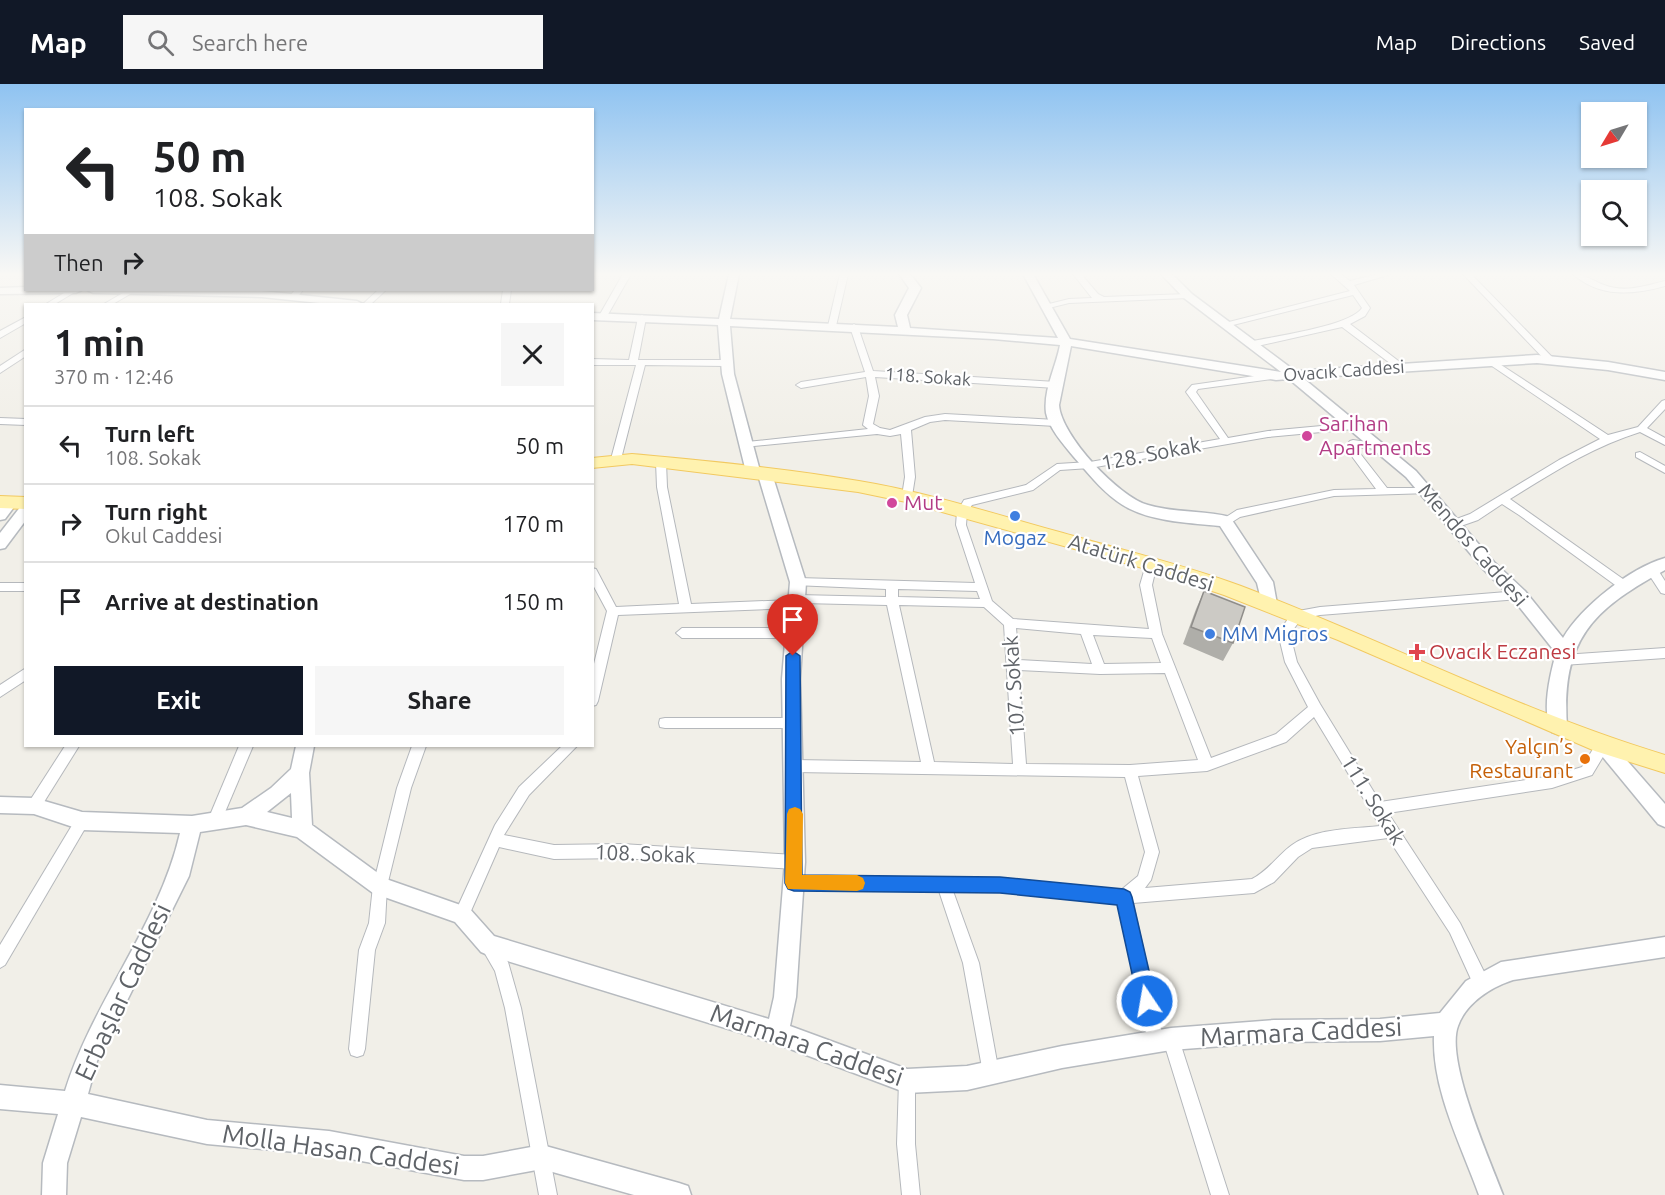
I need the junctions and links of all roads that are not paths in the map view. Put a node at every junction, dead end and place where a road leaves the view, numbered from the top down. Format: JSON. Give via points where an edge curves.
{"nodes":[{"id":1,"x":16,"y":326,"type":"edge"},
{"id":2,"x":641,"y":326,"type":"edge"},
{"id":3,"x":723,"y":326,"type":"edge"},
{"id":4,"x":829,"y":326,"type":"edge"},
{"id":5,"x":832,"y":326,"type":"joint"},
{"id":6,"x":903,"y":326,"type":"edge"},
{"id":7,"x":1058,"y":326,"type":"edge"},
{"id":8,"x":1228,"y":326,"type":"edge"},
{"id":9,"x":1336,"y":326,"type":"edge"},
{"id":10,"x":1346,"y":326,"type":"edge"},
{"id":11,"x":1517,"y":326,"type":"edge"},
{"id":12,"x":854,"y":327,"type":"junction"},
{"id":13,"x":904,"y":329,"type":"junction"},
{"id":14,"x":0,"y":335,"type":"edge"},
{"id":15,"x":1066,"y":342,"type":"junction"},
{"id":16,"x":1253,"y":344,"type":"junction"},
{"id":17,"x":24,"y":353,"type":"edge"},
{"id":18,"x":1550,"y":360,"type":"junction"},
{"id":19,"x":594,"y":362,"type":"edge"},
{"id":20,"x":1492,"y":362,"type":"junction"},
{"id":21,"x":637,"y":363,"type":"junction"},
{"id":22,"x":725,"y":363,"type":"junction"},
{"id":23,"x":24,"y":366,"type":"edge"},
{"id":24,"x":3,"y":367,"type":"edge"},
{"id":25,"x":1402,"y":368,"type":"junction"},
{"id":26,"x":870,"y":374,"type":"junction"},
{"id":27,"x":1276,"y":376,"type":"junction"},
{"id":28,"x":1293,"y":376,"type":"junction"},
{"id":29,"x":1665,"y":376,"type":"edge"},
{"id":30,"x":801,"y":384,"type":"dead end"},
{"id":31,"x":1056,"y":385,"type":"junction"},
{"id":32,"x":1665,"y":403,"type":"edge"},
{"id":33,"x":0,"y":421,"type":"edge"},
{"id":34,"x":24,"y":422,"type":"edge"},
{"id":35,"x":1056,"y":423,"type":"junction"},
{"id":36,"x":1354,"y":426,"type":"junction"},
{"id":37,"x":1641,"y":429,"type":"junction"},
{"id":38,"x":906,"y":430,"type":"junction"},
{"id":39,"x":876,"y":431,"type":"junction"},
{"id":40,"x":1607,"y":439,"type":"junction"},
{"id":41,"x":1225,"y":440,"type":"junction"},
{"id":42,"x":1665,"y":442,"type":"edge"},
{"id":43,"x":747,"y":445,"type":"junction"},
{"id":44,"x":1379,"y":446,"type":"junction"},
{"id":45,"x":1640,"y":456,"type":"dead end"},
{"id":46,"x":616,"y":459,"type":"junction"},
{"id":47,"x":594,"y":462,"type":"edge"},
{"id":48,"x":661,"y":462,"type":"junction"},
{"id":49,"x":1090,"y":465,"type":"junction"},
{"id":50,"x":1665,"y":470,"type":"edge"},
{"id":51,"x":759,"y":473,"type":"junction"},
{"id":52,"x":1383,"y":491,"type":"junction"},
{"id":53,"x":1426,"y":491,"type":"junction"},
{"id":54,"x":907,"y":496,"type":"junction"},
{"id":55,"x":1503,"y":500,"type":"junction"},
{"id":56,"x":12,"y":506,"type":"edge"},
{"id":57,"x":962,"y":512,"type":"junction"},
{"id":58,"x":1225,"y":521,"type":"junction"},
{"id":59,"x":1455,"y":524,"type":"junction"},
{"id":60,"x":0,"y":544,"type":"edge"},
{"id":61,"x":1151,"y":564,"type":"junction"},
{"id":62,"x":1658,"y":566,"type":"edge"},
{"id":63,"x":594,"y":576,"type":"edge"},
{"id":64,"x":892,"y":584,"type":"junction"},
{"id":65,"x":0,"y":587,"type":"edge"},
{"id":66,"x":24,"y":587,"type":"edge"},
{"id":67,"x":982,"y":587,"type":"junction"},
{"id":68,"x":1626,"y":587,"type":"junction"},
{"id":69,"x":1665,"y":590,"type":"edge"},
{"id":70,"x":798,"y":595,"type":"junction"},
{"id":71,"x":1520,"y":595,"type":"junction"},
{"id":72,"x":892,"y":601,"type":"junction"},
{"id":73,"x":987,"y":603,"type":"junction"},
{"id":74,"x":1269,"y":604,"type":"junction"},
{"id":75,"x":686,"y":609,"type":"junction"},
{"id":76,"x":613,"y":610,"type":"junction"},
{"id":77,"x":1296,"y":615,"type":"junction"},
{"id":78,"x":1010,"y":623,"type":"junction"},
{"id":79,"x":1085,"y":630,"type":"junction"},
{"id":80,"x":682,"y":633,"type":"dead end"},
{"id":81,"x":795,"y":633,"type":"junction"},
{"id":82,"x":1156,"y":634,"type":"junction"},
{"id":83,"x":1665,"y":653,"type":"edge"},
{"id":84,"x":1564,"y":656,"type":"junction"},
{"id":85,"x":1014,"y":664,"type":"junction"},
{"id":86,"x":1168,"y":668,"type":"junction"},
{"id":87,"x":1100,"y":669,"type":"junction"},
{"id":88,"x":24,"y":674,"type":"edge"},
{"id":89,"x":0,"y":692,"type":"edge"},
{"id":90,"x":594,"y":692,"type":"edge"},
{"id":91,"x":1315,"y":708,"type":"junction"},
{"id":92,"x":665,"y":723,"type":"dead end"},
{"id":93,"x":791,"y":723,"type":"junction"},
{"id":94,"x":1558,"y":727,"type":"junction"},
{"id":95,"x":1602,"y":745,"type":"junction"},
{"id":96,"x":71,"y":747,"type":"edge"},
{"id":97,"x":246,"y":747,"type":"edge"},
{"id":98,"x":305,"y":747,"type":"edge"},
{"id":99,"x":419,"y":747,"type":"edge"},
{"id":100,"x":569,"y":747,"type":"edge"},
{"id":101,"x":1665,"y":764,"type":"edge"},
{"id":102,"x":1207,"y":765,"type":"junction"},
{"id":103,"x":794,"y":766,"type":"junction"},
{"id":104,"x":1020,"y":767,"type":"junction"},
{"id":105,"x":929,"y":768,"type":"junction"},
{"id":106,"x":1130,"y":771,"type":"junction"},
{"id":107,"x":300,"y":773,"type":"junction"},
{"id":108,"x":0,"y":805,"type":"edge"},
{"id":109,"x":34,"y":806,"type":"junction"},
{"id":110,"x":1377,"y":809,"type":"junction"},
{"id":111,"x":246,"y":816,"type":"junction"},
{"id":112,"x":1665,"y":818,"type":"edge"},
{"id":113,"x":215,"y":820,"type":"junction"},
{"id":114,"x":82,"y":821,"type":"junction"},
{"id":115,"x":192,"y":825,"type":"junction"},
{"id":116,"x":302,"y":829,"type":"junction"},
{"id":117,"x":1392,"y":831,"type":"junction"},
{"id":118,"x":495,"y":840,"type":"junction"},
{"id":119,"x":795,"y":862,"type":"junction"},
{"id":120,"x":794,"y":883,"type":"junction"},
{"id":121,"x":943,"y":883,"type":"junction"},
{"id":122,"x":380,"y":886,"type":"junction"},
{"id":123,"x":1124,"y":897,"type":"junction"},
{"id":124,"x":462,"y":915,"type":"junction"},
{"id":125,"x":488,"y":945,"type":"junction"},
{"id":126,"x":1665,"y":947,"type":"edge"},
{"id":127,"x":0,"y":960,"type":"edge"},
{"id":128,"x":1481,"y":982,"type":"junction"},
{"id":129,"x":1446,"y":1024,"type":"junction"},
{"id":130,"x":777,"y":1033,"type":"junction"},
{"id":131,"x":1164,"y":1041,"type":"junction"},
{"id":132,"x":357,"y":1049,"type":"dead end"},
{"id":133,"x":990,"y":1073,"type":"junction"},
{"id":134,"x":907,"y":1081,"type":"junction"},
{"id":135,"x":0,"y":1097,"type":"edge"},
{"id":136,"x":73,"y":1103,"type":"junction"},
{"id":137,"x":542,"y":1156,"type":"junction"},
{"id":138,"x":54,"y":1195,"type":"edge"},
{"id":139,"x":548,"y":1195,"type":"edge"},
{"id":140,"x":679,"y":1195,"type":"edge"},
{"id":141,"x":911,"y":1195,"type":"edge"},
{"id":142,"x":1220,"y":1195,"type":"edge"},
{"id":143,"x":1491,"y":1195,"type":"edge"}],
"edges":[{"from":1,"to":14,"type":"street"},
{"from":2,"to":21,"type":"street"},
{"from":3,"to":22,"type":"street"},
{"from":4,"to":5,"type":"street","name":"Ovacık Caddesi"},
{"from":5,"to":12,"type":"street","name":"Ovacık Caddesi"},
{"from":6,"to":13,"type":"street"},
{"from":7,"to":15,"type":"street"},
{"from":8,"to":16,"type":"street","name":"Mendos Caddesi"},
{"from":9,"to":16,"type":"street"},
{"from":10,"to":25,"type":"street"},
{"from":11,"to":18,"type":"street"},
{"from":12,"to":13,"type":"street","name":"Ovacık Caddesi"},
{"from":12,"to":26,"type":"street"},
{"from":13,"to":15,"type":"street","name":"Ovacık Caddesi"},
{"from":15,"to":27,"type":"street","name":"Ovacık Caddesi"},
{"from":15,"to":31,"type":"street"},
{"from":16,"to":28,"type":"street","name":"Mendos Caddesi"},
{"from":17,"to":24,"type":"street"},
{"from":18,"to":20,"type":"street","name":"Ovacık Caddesi"},
{"from":18,"to":29,"type":"street","name":"Ovacık Caddesi"},
{"from":19,"to":21,"type":"street"},
{"from":20,"to":25,"type":"street","name":"Ovacık Caddesi"},
{"from":20,"to":40,"type":"street"},
{"from":21,"to":22,"type":"street"},
{"from":21,"to":46,"type":"street"},
{"from":22,"to":43,"type":"street"},
{"from":23,"to":24,"type":"street"},
{"from":25,"to":28,"type":"street","name":"Ovacık Caddesi"},
{"from":26,"to":30,"type":"street","name":"118. Sokak"},
{"from":26,"to":31,"type":"street","name":"118. Sokak"},
{"from":26,"to":39,"type":"street","via":[[874,396],[868,425]]},
{"from":27,"to":28,"type":"street","name":"Ovacık Caddesi"},
{"from":27,"to":41,"type":"street","via":[[1195,387],[1191,392]]},
{"from":28,"to":36,"type":"street","name":"Mendos Caddesi"},
{"from":31,"to":35,"type":"street"},
{"from":32,"to":37,"type":"street"},
{"from":33,"to":34,"type":"street"},
{"from":35,"to":38,"type":"street","via":[[945,417],[927,419]]},
{"from":35,"to":49,"type":"street"},
{"from":36,"to":41,"type":"street","name":"128. Sokak"},
{"from":36,"to":44,"type":"street","name":"Mendos Caddesi"},
{"from":37,"to":40,"type":"street"},
{"from":37,"to":42,"type":"street"},
{"from":38,"to":39,"type":"street","via":[[895,434]]},
{"from":38,"to":54,"type":"street","via":[[910,477]]},
{"from":39,"to":43,"type":"street"},
{"from":40,"to":55,"type":"street"},
{"from":41,"to":49,"type":"street","name":"128. Sokak"},
{"from":43,"to":51,"type":"street"},
{"from":44,"to":52,"type":"street","via":[[1353,443],[1350,447]]},
{"from":44,"to":53,"type":"street","name":"Mendos Caddesi"},
{"from":45,"to":50,"type":"street"},
{"from":46,"to":47,"type":"main road","name":"Atatürk Caddesi"},
{"from":46,"to":48,"type":"main road","name":"Atatürk Caddesi"},
{"from":48,"to":51,"type":"main road","name":"Atatürk Caddesi"},
{"from":48,"to":75,"type":"street","via":[[662,487]]},
{"from":49,"to":57,"type":"street","name":"128. Sokak","via":[[1058,467],[1029,488],[968,502]]},
{"from":49,"to":58,"type":"street","via":[[1132,505]]},
{"from":51,"to":54,"type":"main road","name":"Atatürk Caddesi"},
{"from":51,"to":70,"type":"street"},
{"from":52,"to":53,"type":"street"},
{"from":52,"to":58,"type":"street","via":[[1334,493],[1237,514]]},
{"from":53,"to":59,"type":"street","name":"Mendos Caddesi"},
{"from":54,"to":57,"type":"main road","name":"Atatürk Caddesi"},
{"from":55,"to":59,"type":"street","via":[[1474,518]]},
{"from":55,"to":68,"type":"street"},
{"from":56,"to":60,"type":"street"},
{"from":57,"to":61,"type":"main road","name":"Atatürk Caddesi"},
{"from":57,"to":67,"type":"street","via":[[961,525]]},
{"from":58,"to":74,"type":"street","via":[[1265,582]]},
{"from":59,"to":71,"type":"street","name":"Mendos Caddesi","via":[[1489,566]]},
{"from":61,"to":74,"type":"main road","name":"Atatürk Caddesi"},
{"from":61,"to":82,"type":"street","via":[[1146,585]]},
{"from":62,"to":68,"type":"street"},
{"from":62,"to":69,"type":"street"},
{"from":63,"to":76,"type":"street"},
{"from":64,"to":67,"type":"street"},
{"from":64,"to":70,"type":"street"},
{"from":64,"to":72,"type":"street"},
{"from":65,"to":66,"type":"street"},
{"from":67,"to":73,"type":"street"},
{"from":68,"to":84,"type":"street","via":[[1577,630]]},
{"from":70,"to":72,"type":"street"},
{"from":70,"to":75,"type":"street"},
{"from":70,"to":81,"type":"street"},
{"from":71,"to":77,"type":"street"},
{"from":71,"to":84,"type":"street","name":"Mendos Caddesi"},
{"from":72,"to":73,"type":"street"},
{"from":72,"to":105,"type":"street"},
{"from":73,"to":78,"type":"street","name":"107. Sokak"},
{"from":74,"to":77,"type":"main road","name":"Atatürk Caddesi"},
{"from":75,"to":76,"type":"street"},
{"from":76,"to":90,"type":"street"},
{"from":77,"to":91,"type":"street","name":"111. Sokak","via":[[1284,633],[1291,662]]},
{"from":77,"to":94,"type":"main road","name":"Atatürk Caddesi"},
{"from":78,"to":79,"type":"street"},
{"from":78,"to":85,"type":"street","name":"107. Sokak"},
{"from":79,"to":82,"type":"street"},
{"from":79,"to":87,"type":"street"},
{"from":80,"to":81,"type":"street"},
{"from":81,"to":93,"type":"street"},
{"from":82,"to":86,"type":"street"},
{"from":83,"to":84,"type":"street"},
{"from":84,"to":94,"type":"street","via":[[1556,704]]},
{"from":85,"to":87,"type":"street"},
{"from":85,"to":104,"type":"street","name":"107. Sokak"},
{"from":86,"to":87,"type":"street"},
{"from":86,"to":102,"type":"street"},
{"from":88,"to":89,"type":"street"},
{"from":91,"to":102,"type":"street","via":[[1281,738]]},
{"from":91,"to":110,"type":"street","name":"111. Sokak"},
{"from":92,"to":93,"type":"street"},
{"from":93,"to":103,"type":"street"},
{"from":94,"to":95,"type":"main road","name":"Atatürk Caddesi"},
{"from":95,"to":101,"type":"main road","name":"Atatürk Caddesi"},
{"from":95,"to":110,"type":"street","via":[[1587,771],[1552,782]]},
{"from":95,"to":112,"type":"street"},
{"from":96,"to":109,"type":"street"},
{"from":97,"to":113,"type":"street"},
{"from":98,"to":107,"type":"street"},
{"from":99,"to":122,"type":"street","via":[[404,788]]},
{"from":100,"to":118,"type":"street","via":[[524,791]]},
{"from":102,"to":106,"type":"street"},
{"from":103,"to":105,"type":"street"},
{"from":103,"to":119,"type":"street"},
{"from":104,"to":105,"type":"street"},
{"from":104,"to":106,"type":"street"},
{"from":106,"to":123,"type":"street","via":[[1152,852],[1144,880]]},
{"from":107,"to":111,"type":"street"},
{"from":107,"to":116,"type":"street"},
{"from":108,"to":109,"type":"street"},
{"from":109,"to":114,"type":"street"},
{"from":110,"to":117,"type":"street","name":"111. Sokak"},
{"from":111,"to":113,"type":"street"},
{"from":111,"to":116,"type":"street"},
{"from":113,"to":115,"type":"street"},
{"from":114,"to":115,"type":"street"},
{"from":114,"to":127,"type":"street"},
{"from":115,"to":136,"type":"street","name":"Erbaşlar Caddesi","via":[[182,869],[87,1058]]},
{"from":116,"to":122,"type":"street"},
{"from":117,"to":123,"type":"street","via":[[1309,843],[1266,881],[1254,886]]},
{"from":117,"to":128,"type":"street","name":"111. Sokak","via":[[1455,928]]},
{"from":118,"to":119,"type":"street","name":"108. Sokak","via":[[554,852],[622,851]]},
{"from":118,"to":124,"type":"street"},
{"from":119,"to":120,"type":"street"},
{"from":120,"to":121,"type":"street"},
{"from":120,"to":130,"type":"street","via":[[785,998]]},
{"from":121,"to":123,"type":"street"},
{"from":121,"to":133,"type":"street","via":[[972,963]]},
{"from":122,"to":124,"type":"street"},
{"from":122,"to":132,"type":"street","via":[[377,923],[366,962]]},
{"from":123,"to":131,"type":"street"},
{"from":124,"to":125,"type":"street"},
{"from":125,"to":130,"type":"street","name":"Marmara Caddesi"},
{"from":125,"to":137,"type":"street","via":[[502,968],[513,1008]]},
{"from":126,"to":128,"type":"street","via":[[1513,969]]},
{"from":128,"to":129,"type":"street","via":[[1463,998]]},
{"from":129,"to":131,"type":"street","name":"Marmara Caddesi","via":[[1380,1030],[1274,1031]]},
{"from":129,"to":143,"type":"street","via":[[1445,1054],[1454,1090]]},
{"from":130,"to":134,"type":"street","name":"Marmara Caddesi"},
{"from":131,"to":133,"type":"street","name":"Marmara Caddesi"},
{"from":131,"to":142,"type":"street"},
{"from":133,"to":134,"type":"street","name":"Marmara Caddesi"},
{"from":134,"to":141,"type":"street","via":[[906,1144]]},
{"from":135,"to":136,"type":"street","name":"Molla Hasan Caddesi"},
{"from":136,"to":137,"type":"street","name":"Molla Hasan Caddesi","via":[[207,1132],[328,1143],[464,1168]]},
{"from":136,"to":138,"type":"street","name":"Erbaşlar Caddesi","via":[[55,1163]]},
{"from":137,"to":139,"type":"street"},
{"from":137,"to":140,"type":"street","name":"Molla Hasan Caddesi"}]}
